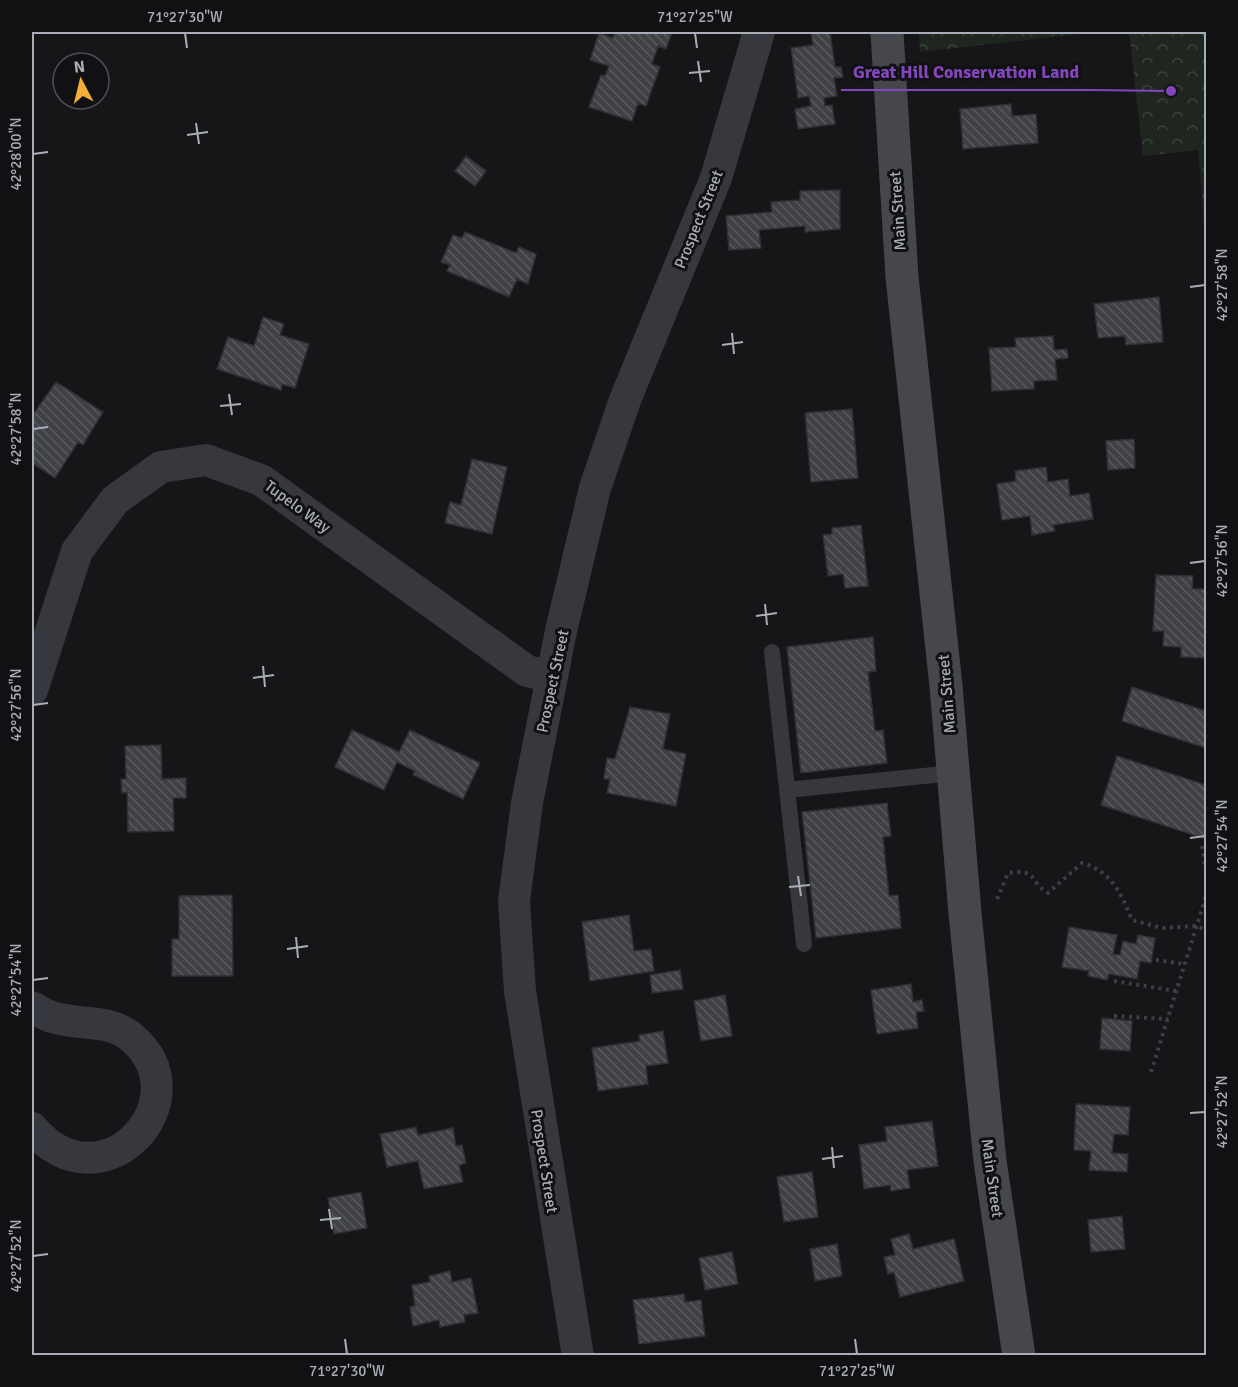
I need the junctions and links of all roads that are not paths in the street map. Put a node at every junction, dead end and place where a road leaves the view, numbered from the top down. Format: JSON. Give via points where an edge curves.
{"nodes":[{"id":1,"x":759,"y":32,"type":"edge"},
{"id":2,"x":886,"y":32,"type":"edge"},
{"id":3,"x":772,"y":652,"type":"dead end"},
{"id":4,"x":552,"y":677,"type":"junction"},
{"id":5,"x":32,"y":690,"type":"edge"},
{"id":6,"x":953,"y":773,"type":"junction"},
{"id":7,"x":788,"y":790,"type":"junction"},
{"id":8,"x":804,"y":944,"type":"dead end"},
{"id":9,"x":32,"y":1007,"type":"edge"},
{"id":10,"x":32,"y":1128,"type":"edge"},
{"id":11,"x":578,"y":1356,"type":"edge"},
{"id":12,"x":1019,"y":1356,"type":"edge"}],
"edges":[{"from":1,"to":4,"type":"street","name":"Prospect Street","via":[[716,178],[625,400],[596,488]]},
{"from":2,"to":6,"type":"main road","name":"Main Street","via":[[902,278]]},
{"from":3,"to":7,"type":"lane"},
{"from":4,"to":5,"type":"street","name":"Tupelo Way","via":[[527,670],[261,480],[206,460],[161,467],[115,500],[77,551]]},
{"from":4,"to":11,"type":"street","name":"Prospect Street","via":[[527,803],[514,901],[523,1012]]},
{"from":6,"to":7,"type":"lane"},
{"from":6,"to":12,"type":"main road","name":"Main Street","via":[[990,1161]]},
{"from":7,"to":8,"type":"lane"},
{"from":9,"to":10,"type":"street","via":[[53,1017],[108,1024],[131,1037],[150,1059],[156,1077],[156,1105],[145,1127],[128,1147],[102,1156],[77,1159],[51,1148]]}]}
